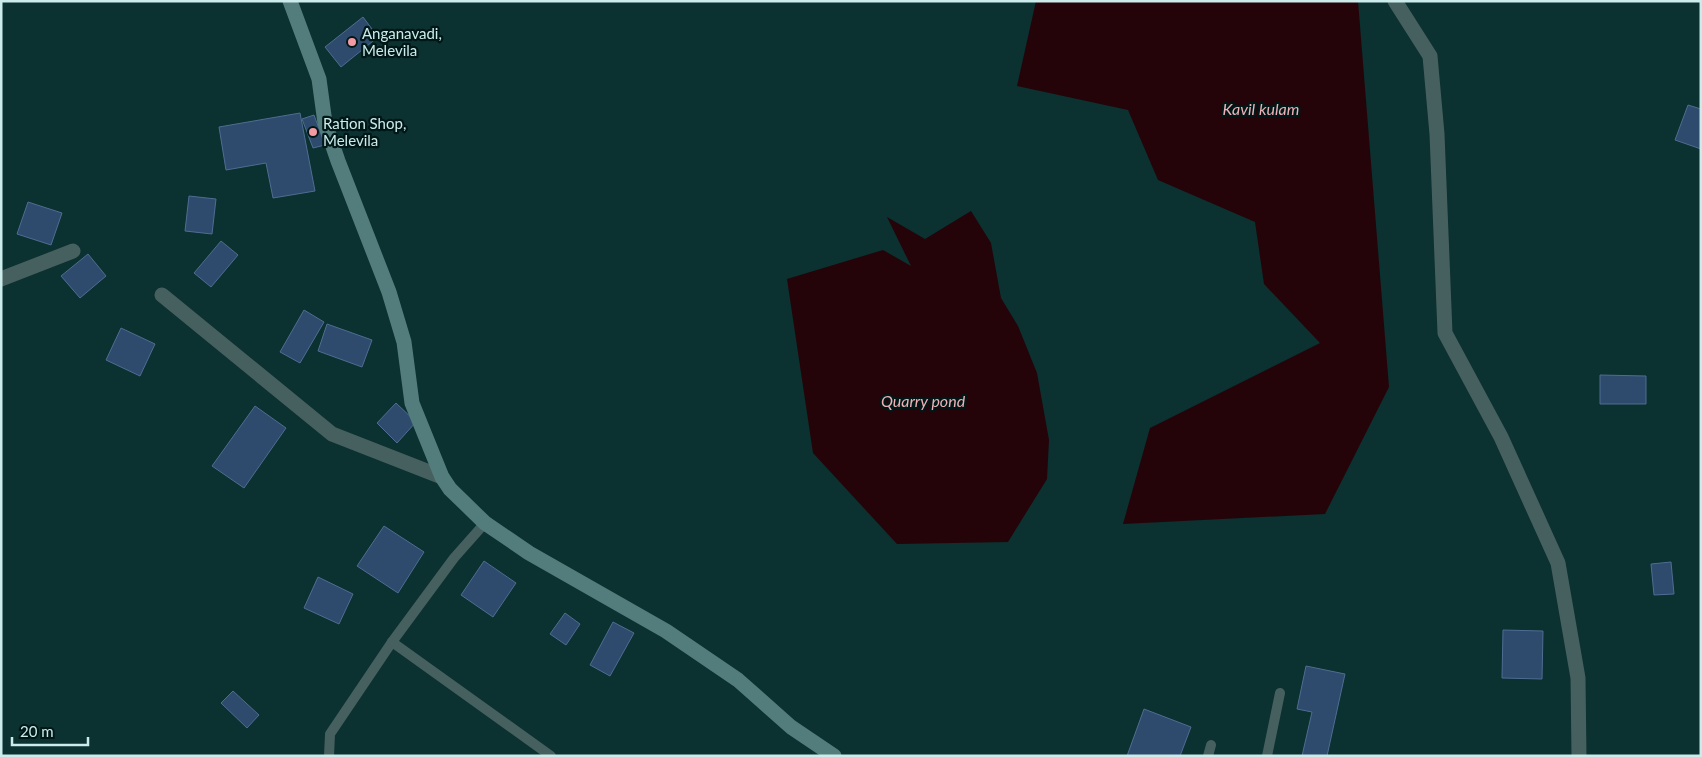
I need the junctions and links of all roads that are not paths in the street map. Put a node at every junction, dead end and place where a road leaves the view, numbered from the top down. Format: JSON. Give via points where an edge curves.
{"nodes":[{"id":1,"x":290,"y":1,"type":"edge"},
{"id":2,"x":1395,"y":1,"type":"edge"},
{"id":3,"x":73,"y":251,"type":"dead end"},
{"id":4,"x":1,"y":279,"type":"edge"},
{"id":5,"x":162,"y":295,"type":"dead end"},
{"id":6,"x":442,"y":476,"type":"junction"},
{"id":7,"x":485,"y":523,"type":"junction"},
{"id":8,"x":392,"y":642,"type":"junction"},
{"id":9,"x":1280,"y":693,"type":"dead end"},
{"id":10,"x":1211,"y":745,"type":"dead end"},
{"id":11,"x":329,"y":756,"type":"edge"},
{"id":12,"x":551,"y":756,"type":"edge"},
{"id":13,"x":834,"y":756,"type":"edge"},
{"id":14,"x":1208,"y":756,"type":"edge"},
{"id":15,"x":1267,"y":756,"type":"edge"},
{"id":16,"x":1579,"y":756,"type":"edge"}],
"edges":[{"from":1,"to":6,"type":"main road","via":[[319,79],[325,123],[335,153],[389,292],[404,342],[412,403]]},
{"from":2,"to":16,"type":"street","via":[[1430,56],[1437,134],[1445,332],[1502,437],[1558,563],[1578,678]]},
{"from":3,"to":4,"type":"street"},
{"from":5,"to":6,"type":"street","via":[[332,434]]},
{"from":6,"to":7,"type":"main road","via":[[450,489]]},
{"from":7,"to":8,"type":"lane","via":[[454,558]]},
{"from":7,"to":13,"type":"main road","via":[[529,553],[666,631],[738,680],[791,727]]},
{"from":8,"to":11,"type":"lane","via":[[330,734]]},
{"from":8,"to":12,"type":"lane"},
{"from":9,"to":15,"type":"lane"},
{"from":10,"to":14,"type":"lane"}]}
